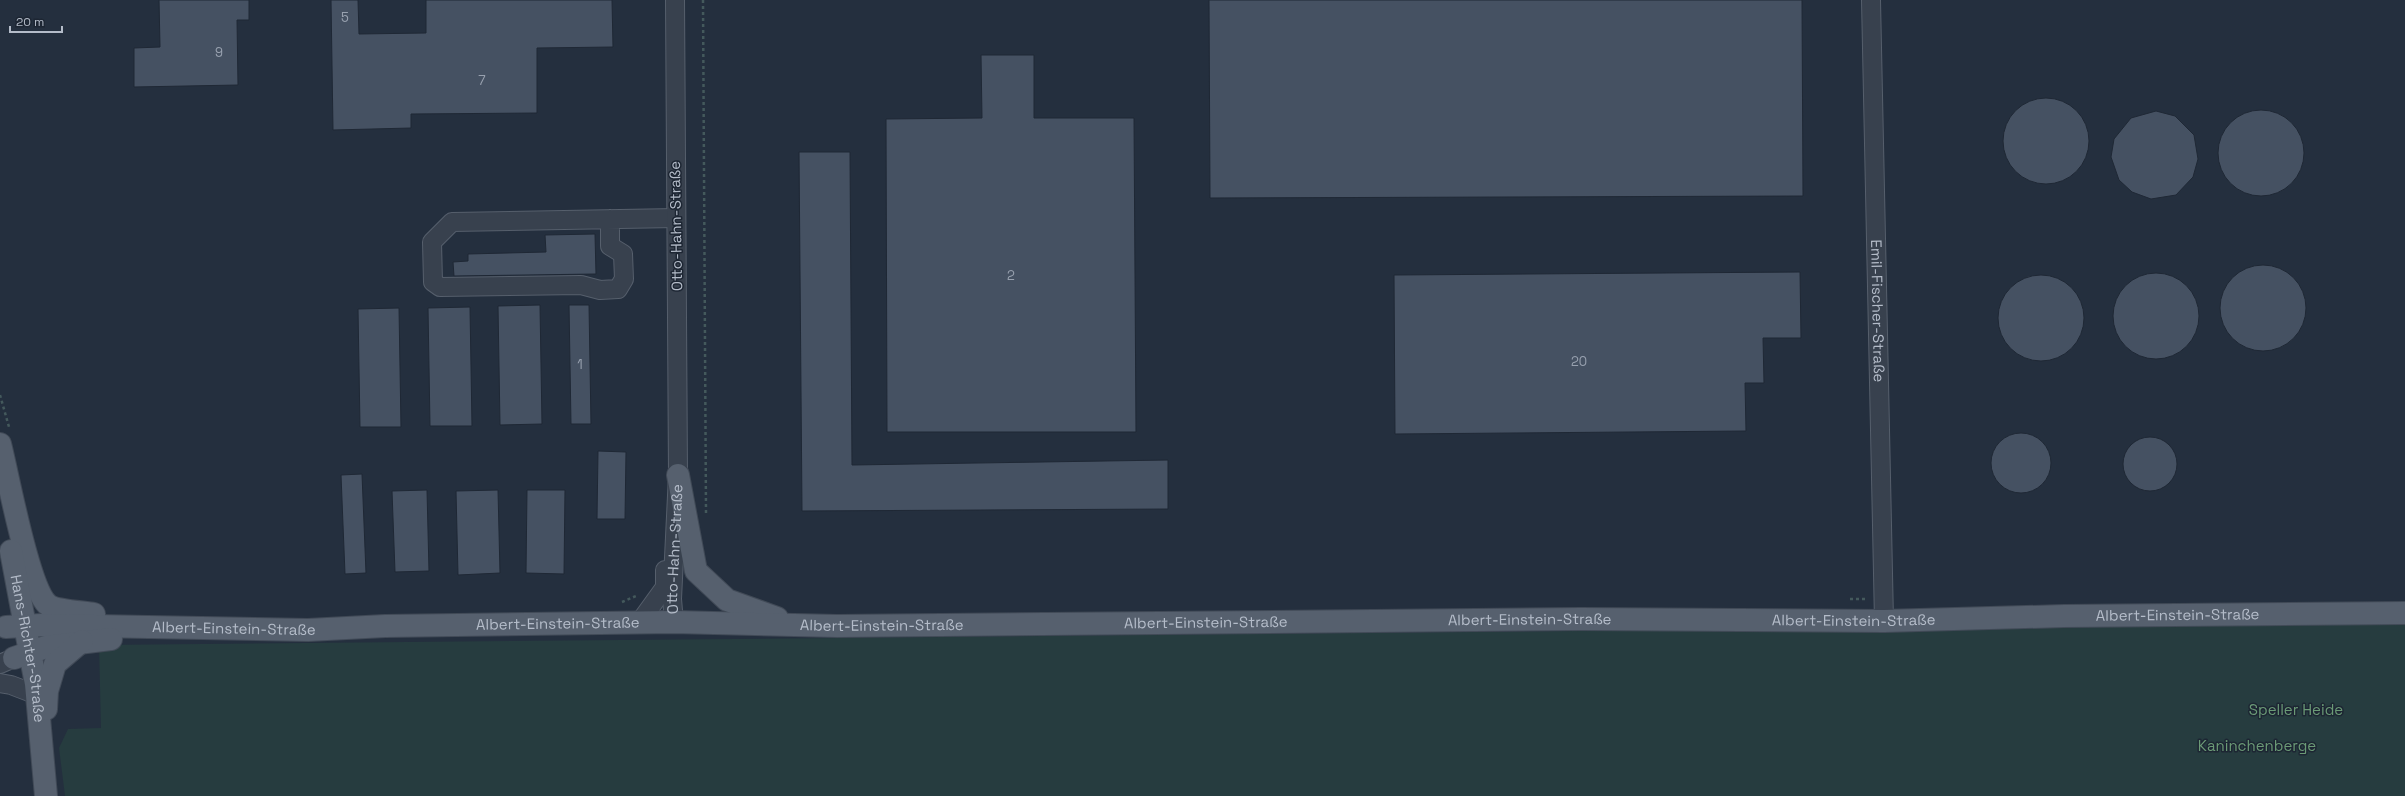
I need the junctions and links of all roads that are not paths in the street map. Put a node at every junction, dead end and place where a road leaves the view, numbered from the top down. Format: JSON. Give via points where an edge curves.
{"nodes":[{"id":1,"x":675,"y":0,"type":"edge"},
{"id":2,"x":1871,"y":0,"type":"edge"},
{"id":3,"x":676,"y":218,"type":"junction"},
{"id":4,"x":610,"y":219,"type":"junction"},
{"id":5,"x":0,"y":444,"type":"edge"},
{"id":6,"x":677,"y":452,"type":"junction"},
{"id":7,"x":678,"y":475,"type":"junction"},
{"id":8,"x":0,"y":503,"type":"edge"},
{"id":9,"x":2405,"y":613,"type":"edge"},
{"id":10,"x":1884,"y":621,"type":"junction"},
{"id":11,"x":674,"y":622,"type":"junction"},
{"id":12,"x":639,"y":623,"type":"junction"},
{"id":13,"x":797,"y":624,"type":"junction"},
{"id":14,"x":385,"y":626,"type":"junction"},
{"id":15,"x":10,"y":627,"type":"edge"},
{"id":16,"x":224,"y":630,"type":"junction"},
{"id":17,"x":82,"y":641,"type":"junction"},
{"id":18,"x":15,"y":658,"type":"edge"},
{"id":19,"x":0,"y":683,"type":"edge"},
{"id":20,"x":37,"y":695,"type":"junction"},
{"id":21,"x":44,"y":760,"type":"junction"},
{"id":22,"x":46,"y":796,"type":"edge"}],
"edges":[{"from":1,"to":3,"type":"street","name":"Otto-Hahn-Straße"},
{"from":2,"to":10,"type":"street","name":"Emil-Fischer-Straße"},
{"from":3,"to":4,"type":"street"},
{"from":3,"to":6,"type":"street","name":"Otto-Hahn-Straße"},
{"from":4,"to":4,"type":"street","via":[[452,222],[432,242],[434,282],[440,287],[581,284],[600,290],[618,289],[624,279],[624,254],[610,246]]},
{"from":5,"to":14,"type":"main road","via":[[33,579],[47,604],[55,608],[96,614]]},
{"from":6,"to":7,"type":"street","name":"Otto-Hahn-Straße"},
{"from":6,"to":12,"type":"street","name":"Otto-Hahn-Straße","via":[[666,478],[664,586]]},
{"from":7,"to":11,"type":"street","name":"Otto-Hahn-Straße","via":[[672,599]]},
{"from":7,"to":13,"type":"main road","via":[[696,571],[726,600]]},
{"from":8,"to":15,"type":"main road","name":"Hans-Richter-Straße","via":[[16,572]]},
{"from":9,"to":10,"type":"main road","name":"Albert-Einstein-Straße","via":[[2064,616]]},
{"from":10,"to":13,"type":"main road","name":"Albert-Einstein-Straße","via":[[1581,619]]},
{"from":11,"to":12,"type":"main road","name":"Albert-Einstein-Straße"},
{"from":11,"to":13,"type":"main road","name":"Albert-Einstein-Straße"},
{"from":12,"to":14,"type":"main road","name":"Albert-Einstein-Straße"},
{"from":14,"to":16,"type":"main road","name":"Albert-Einstein-Straße","via":[[308,630]]},
{"from":15,"to":16,"type":"main road","name":"Albert-Einstein-Straße"},
{"from":15,"to":18,"type":"main road","name":"Hans-Richter-Straße"},
{"from":16,"to":17,"type":"main road"},
{"from":17,"to":18,"type":"main road","via":[[46,647]]},
{"from":17,"to":21,"type":"main road","via":[[55,664],[47,691]]},
{"from":18,"to":20,"type":"main road","name":"Hans-Richter-Straße"},
{"from":19,"to":20,"type":"street"},
{"from":20,"to":21,"type":"main road","name":"Hans-Richter-Straße"},
{"from":21,"to":22,"type":"main road","name":"Hans-Richter-Straße"}]}
